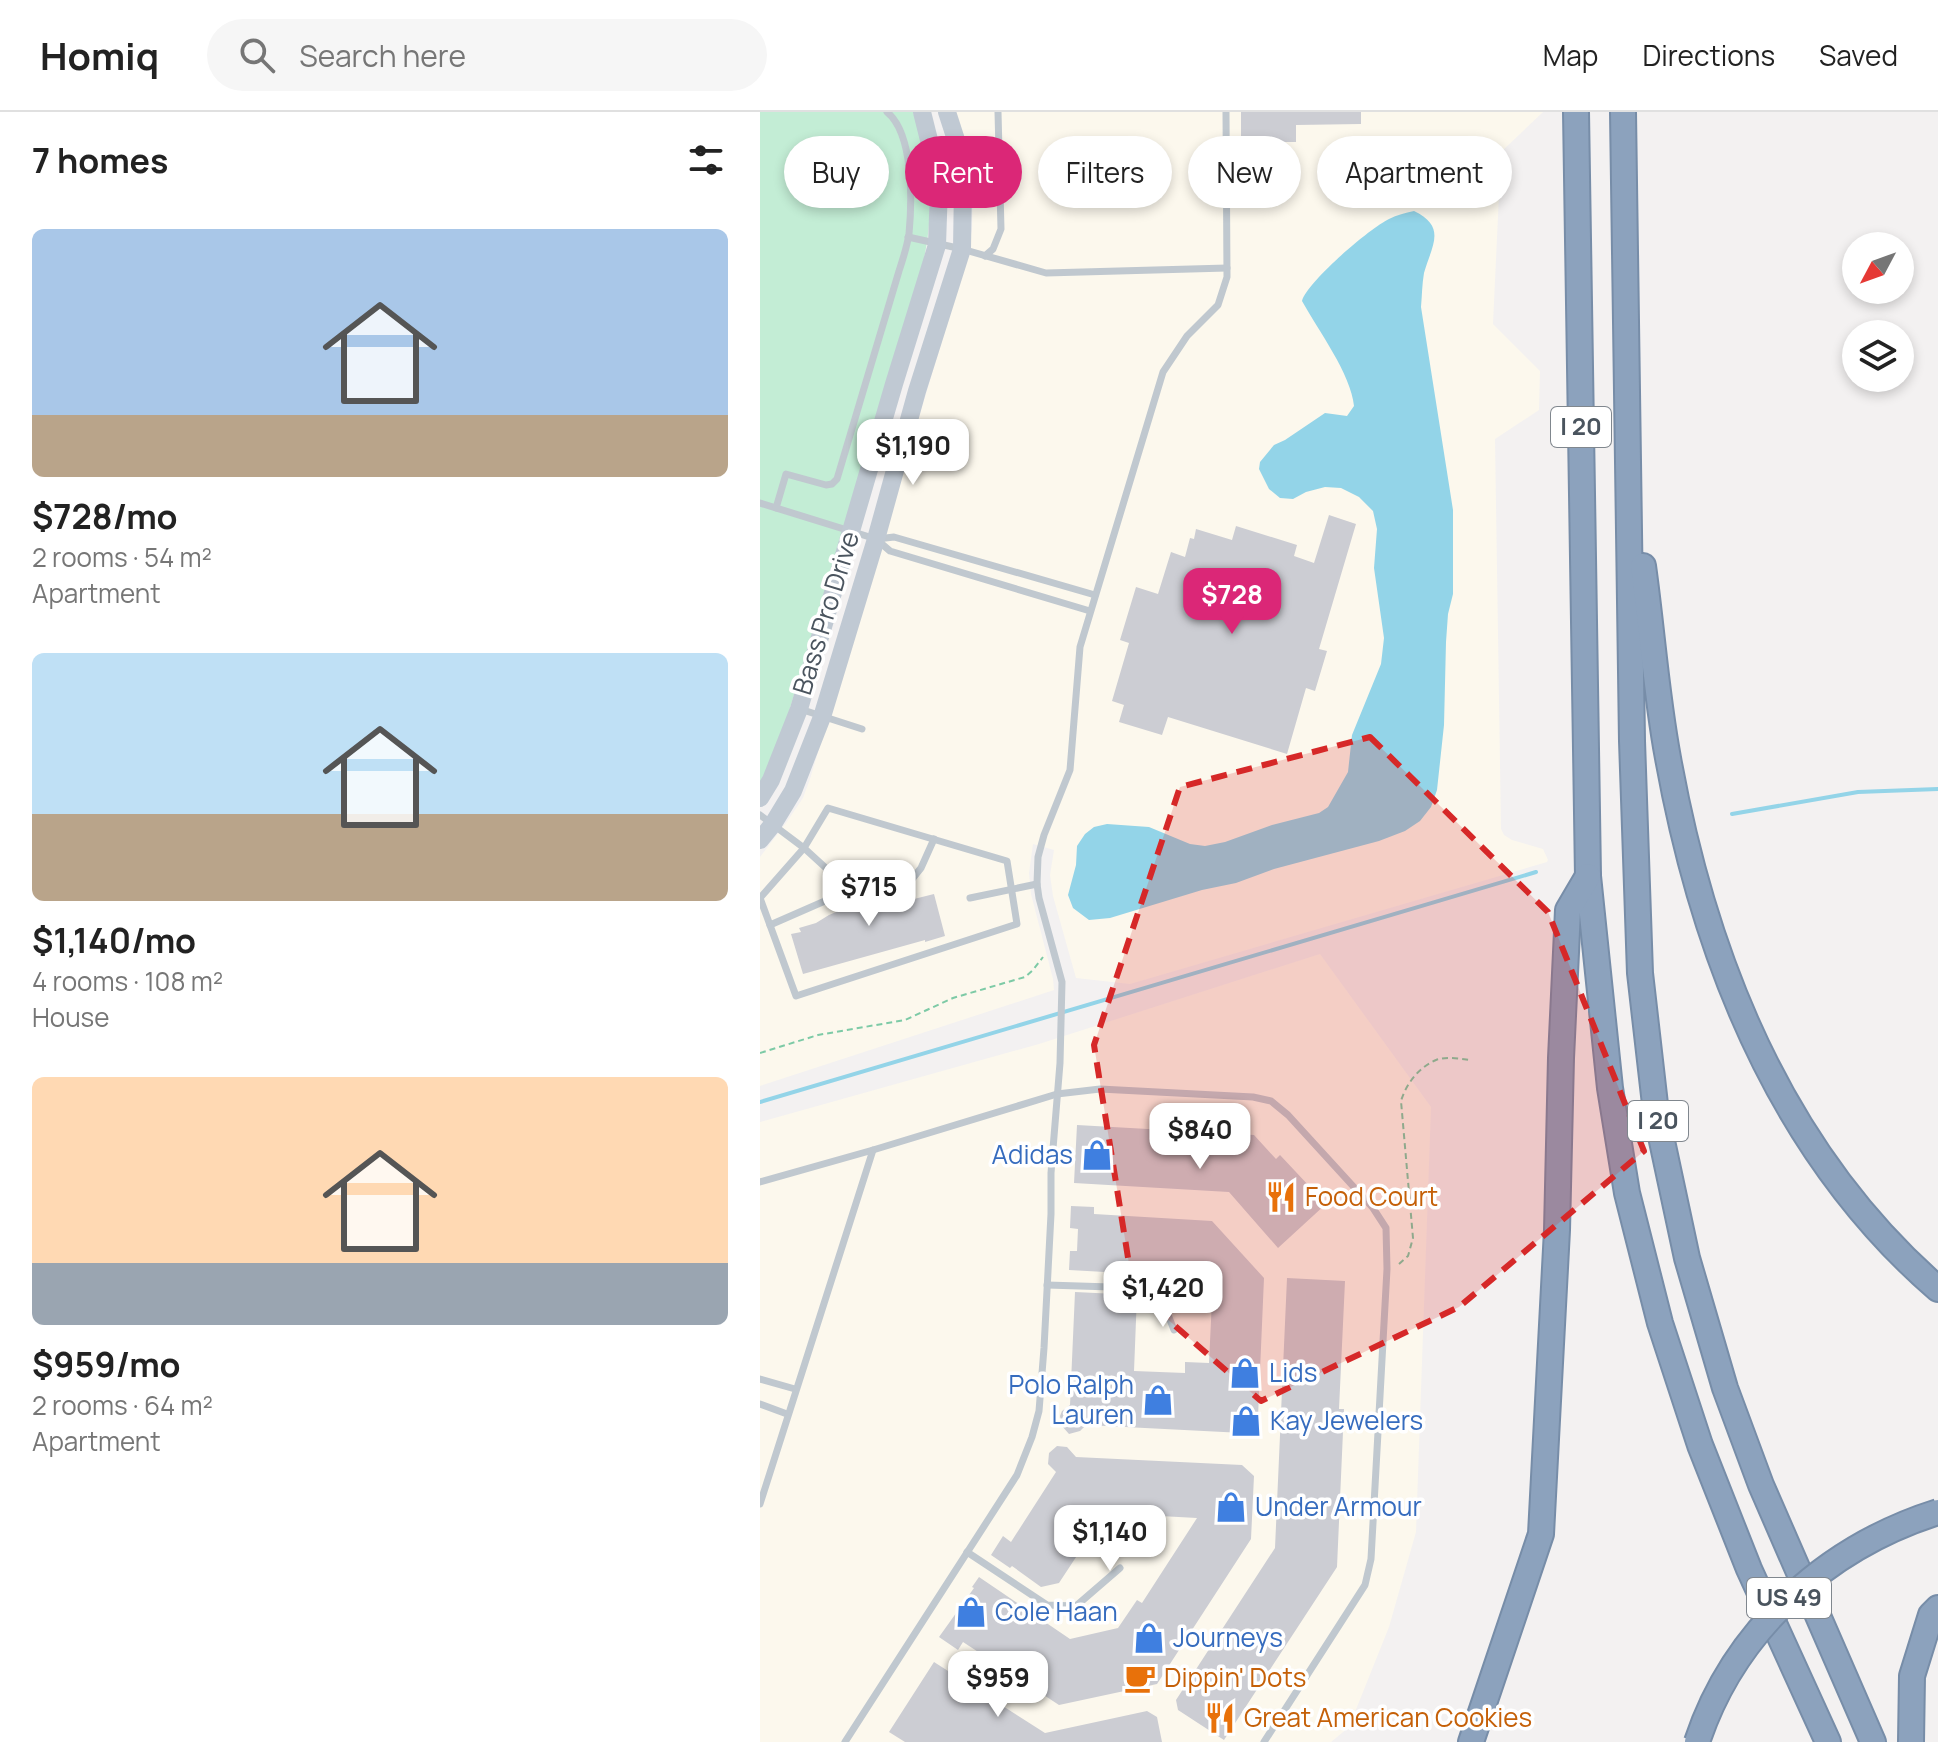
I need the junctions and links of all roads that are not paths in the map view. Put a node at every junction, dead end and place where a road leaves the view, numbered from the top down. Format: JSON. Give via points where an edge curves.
{"nodes":[{"id":1,"x":887,"y":112,"type":"edge"},
{"id":2,"x":922,"y":112,"type":"edge"},
{"id":3,"x":947,"y":112,"type":"edge"},
{"id":4,"x":998,"y":112,"type":"edge"},
{"id":5,"x":1226,"y":112,"type":"edge"},
{"id":6,"x":1576,"y":112,"type":"edge"},
{"id":7,"x":1623,"y":112,"type":"edge"},
{"id":8,"x":908,"y":237,"type":"junction"},
{"id":9,"x":937,"y":245,"type":"junction"},
{"id":10,"x":962,"y":249,"type":"junction"},
{"id":11,"x":985,"y":256,"type":"junction"},
{"id":12,"x":1227,"y":268,"type":"junction"},
{"id":13,"x":1628,"y":462,"type":"junction"},
{"id":14,"x":760,"y":503,"type":"edge"},
{"id":15,"x":776,"y":508,"type":"junction"},
{"id":16,"x":852,"y":531,"type":"junction"},
{"id":17,"x":876,"y":539,"type":"junction"},
{"id":18,"x":1095,"y":595,"type":"junction"},
{"id":19,"x":1090,"y":611,"type":"junction"},
{"id":20,"x":799,"y":709,"type":"junction"},
{"id":21,"x":822,"y":717,"type":"junction"},
{"id":22,"x":862,"y":729,"type":"dead end"},
{"id":23,"x":760,"y":798,"type":"edge"},
{"id":24,"x":766,"y":819,"type":"edge"},
{"id":25,"x":934,"y":839,"type":"junction"},
{"id":26,"x":760,"y":840,"type":"edge"},
{"id":27,"x":804,"y":848,"type":"junction"},
{"id":28,"x":1588,"y":876,"type":"junction"},
{"id":29,"x":909,"y":883,"type":"dead end"},
{"id":30,"x":1037,"y":884,"type":"junction"},
{"id":31,"x":1011,"y":888,"type":"junction"},
{"id":32,"x":884,"y":889,"type":"dead end"},
{"id":33,"x":850,"y":890,"type":"junction"},
{"id":34,"x":760,"y":898,"type":"edge"},
{"id":35,"x":970,"y":898,"type":"dead end"},
{"id":36,"x":770,"y":925,"type":"junction"},
{"id":37,"x":1057,"y":1094,"type":"junction"},
{"id":38,"x":873,"y":1150,"type":"junction"},
{"id":39,"x":760,"y":1182,"type":"edge"},
{"id":40,"x":1047,"y":1285,"type":"junction"},
{"id":41,"x":1938,"y":1289,"type":"edge"},
{"id":42,"x":1174,"y":1330,"type":"dead end"},
{"id":43,"x":760,"y":1379,"type":"edge"},
{"id":44,"x":795,"y":1389,"type":"junction"},
{"id":45,"x":760,"y":1404,"type":"edge"},
{"id":46,"x":787,"y":1414,"type":"junction"},
{"id":47,"x":760,"y":1504,"type":"edge"},
{"id":48,"x":1938,"y":1512,"type":"edge"},
{"id":49,"x":967,"y":1552,"type":"junction"},
{"id":50,"x":1120,"y":1568,"type":"dead end"},
{"id":51,"x":1938,"y":1608,"type":"edge"},
{"id":52,"x":847,"y":1739,"type":"edge"},
{"id":53,"x":858,"y":1742,"type":"edge"},
{"id":54,"x":1264,"y":1742,"type":"edge"},
{"id":55,"x":1471,"y":1742,"type":"edge"},
{"id":56,"x":1697,"y":1742,"type":"edge"},
{"id":57,"x":1828,"y":1742,"type":"edge"},
{"id":58,"x":1873,"y":1742,"type":"edge"},
{"id":59,"x":1911,"y":1742,"type":"edge"}],
"edges":[{"from":1,"to":8,"type":"lane","via":[[906,153]]},
{"from":2,"to":9,"type":"street","name":"Bass Pro Drive","via":[[939,187]]},
{"from":3,"to":10,"type":"street","name":"Bass Pro Drive","via":[[963,185]]},
{"from":4,"to":11,"type":"lane","via":[[1001,229]]},
{"from":5,"to":12,"type":"lane"},
{"from":6,"to":28,"type":"highway","number":"I 20"},
{"from":7,"to":13,"type":"highway","number":"I 20"},
{"from":8,"to":9,"type":"lane"},
{"from":8,"to":15,"type":"lane","via":[[837,479],[826,485],[786,474]]},
{"from":9,"to":10,"type":"lane"},
{"from":9,"to":16,"type":"street","name":"Bass Pro Drive"},
{"from":10,"to":11,"type":"lane"},
{"from":10,"to":17,"type":"street","name":"Bass Pro Drive"},
{"from":11,"to":12,"type":"lane","via":[[1046,273]]},
{"from":12,"to":18,"type":"lane","via":[[1218,305],[1187,336],[1163,372]]},
{"from":13,"to":41,"type":"highway","via":[[1668,759],[1690,854],[1734,994],[1768,1072],[1820,1158],[1876,1228]]},
{"from":13,"to":58,"type":"highway","number":"I 20","via":[[1640,973],[1656,1113],[1687,1258],[1725,1388],[1761,1485]]},
{"from":14,"to":15,"type":"lane"},
{"from":15,"to":16,"type":"lane"},
{"from":16,"to":17,"type":"lane"},
{"from":16,"to":20,"type":"street","name":"Bass Pro Drive"},
{"from":17,"to":18,"type":"lane","via":[[894,537]]},
{"from":17,"to":19,"type":"lane","via":[[890,551]]},
{"from":17,"to":21,"type":"street","name":"Bass Pro Drive"},
{"from":18,"to":19,"type":"lane"},
{"from":19,"to":30,"type":"lane","via":[[1080,647],[1070,770],[1044,835]]},
{"from":20,"to":21,"type":"lane"},
{"from":20,"to":23,"type":"street","name":"Bass Pro Drive"},
{"from":21,"to":22,"type":"lane"},
{"from":21,"to":24,"type":"street","name":"Bass Pro Drive","via":[[793,791]]},
{"from":24,"to":26,"type":"street","name":"Bass Pro Drive"},
{"from":24,"to":27,"type":"lane"},
{"from":25,"to":27,"type":"lane","via":[[828,808]]},
{"from":25,"to":29,"type":"lane"},
{"from":25,"to":31,"type":"lane","via":[[1007,861]]},
{"from":27,"to":33,"type":"lane"},
{"from":27,"to":34,"type":"lane"},
{"from":28,"to":55,"type":"highway","via":[[1568,910],[1541,1534]]},
{"from":28,"to":57,"type":"highway","number":"I 20","via":[[1610,1088],[1627,1193],[1660,1323],[1738,1541]]},
{"from":30,"to":31,"type":"lane"},
{"from":30,"to":37,"type":"lane","via":[[1062,982]]},
{"from":31,"to":35,"type":"lane"},
{"from":31,"to":36,"type":"lane","via":[[1017,924],[796,996]]},
{"from":32,"to":33,"type":"lane"},
{"from":33,"to":36,"type":"lane"},
{"from":34,"to":36,"type":"lane"},
{"from":37,"to":38,"type":"lane"},
{"from":37,"to":40,"type":"lane"},
{"from":37,"to":54,"type":"lane","via":[[1100,1089],[1271,1101],[1386,1228],[1371,1559],[1365,1585]]},
{"from":38,"to":39,"type":"lane"},
{"from":38,"to":44,"type":"lane"},
{"from":40,"to":42,"type":"lane","via":[[1143,1288],[1163,1302]]},
{"from":40,"to":49,"type":"lane","via":[[1039,1411],[1032,1437],[1017,1475]]},
{"from":43,"to":44,"type":"lane"},
{"from":44,"to":46,"type":"lane"},
{"from":45,"to":46,"type":"lane"},
{"from":46,"to":47,"type":"lane"},
{"from":48,"to":56,"type":"highway","number":"US 49","bridge":true,"via":[[1865,1542],[1789,1598],[1731,1670]]},
{"from":49,"to":50,"type":"lane","via":[[1047,1605],[1076,1606]]},
{"from":49,"to":52,"type":"lane"},
{"from":51,"to":59,"type":"highway","via":[[1931,1615],[1912,1676]]},
{"from":52,"to":53,"type":"lane"}]}
